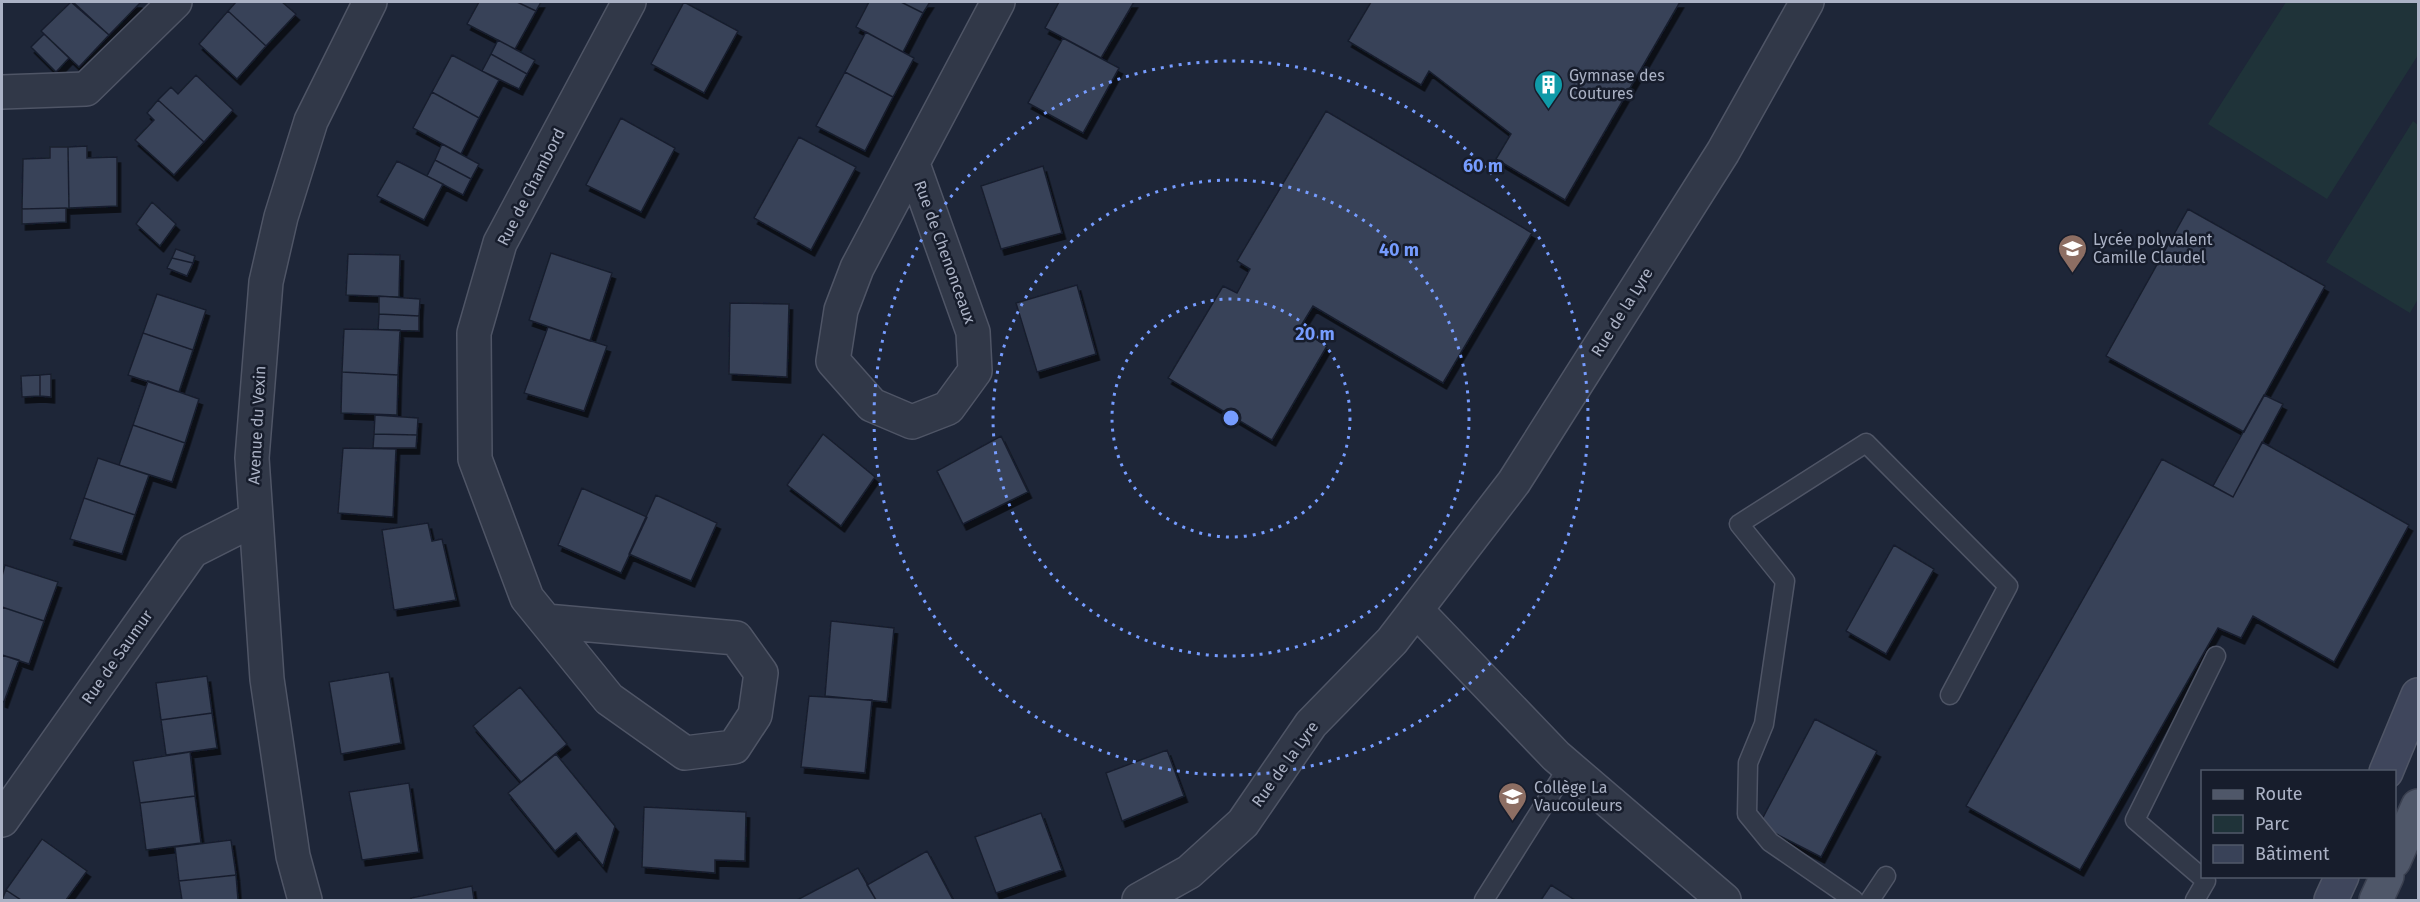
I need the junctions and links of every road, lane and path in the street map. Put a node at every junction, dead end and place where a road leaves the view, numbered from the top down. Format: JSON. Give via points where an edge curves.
{"nodes":[{"id":1,"x":176,"y":2,"type":"edge"},
{"id":2,"x":370,"y":2,"type":"edge"},
{"id":3,"x":629,"y":2,"type":"edge"},
{"id":4,"x":999,"y":2,"type":"edge"},
{"id":5,"x":1807,"y":2,"type":"edge"},
{"id":6,"x":2,"y":92,"type":"edge"},
{"id":7,"x":913,"y":164,"type":"junction"},
{"id":8,"x":255,"y":519,"type":"junction"},
{"id":9,"x":1417,"y":611,"type":"junction"},
{"id":10,"x":546,"y":621,"type":"junction"},
{"id":11,"x":2216,"y":656,"type":"dead end"},
{"id":12,"x":1950,"y":695,"type":"dead end"},
{"id":13,"x":2418,"y":695,"type":"edge"},
{"id":14,"x":1568,"y":767,"type":"junction"},
{"id":15,"x":2386,"y":770,"type":"edge"},
{"id":16,"x":2418,"y":806,"type":"edge"},
{"id":17,"x":2,"y":820,"type":"edge"},
{"id":18,"x":2396,"y":856,"type":"edge"},
{"id":19,"x":1886,"y":876,"type":"dead end"},
{"id":20,"x":2201,"y":877,"type":"edge"},
{"id":21,"x":2203,"y":878,"type":"edge"},
{"id":22,"x":2341,"y":878,"type":"edge"},
{"id":23,"x":2386,"y":878,"type":"edge"},
{"id":24,"x":305,"y":900,"type":"edge"},
{"id":25,"x":1139,"y":900,"type":"edge"},
{"id":26,"x":1484,"y":900,"type":"edge"},
{"id":27,"x":1724,"y":900,"type":"edge"},
{"id":28,"x":1854,"y":900,"type":"edge"},
{"id":29,"x":1870,"y":900,"type":"edge"},
{"id":30,"x":2195,"y":900,"type":"edge"},
{"id":31,"x":2331,"y":900,"type":"edge"},
{"id":32,"x":2376,"y":900,"type":"edge"}],
"edges":[{"from":1,"to":6,"type":"street","via":[[86,89]]},
{"from":2,"to":8,"type":"street","name":"Avenue du Vexin","via":[[311,121],[281,217],[266,282],[252,458]]},
{"from":3,"to":10,"type":"street","name":"Rue de Chambord","via":[[500,243],[474,333],[475,459],[527,598]]},
{"from":4,"to":7,"type":"street","name":"Rue de Chenonceaux"},
{"from":5,"to":9,"type":"street","name":"Rue de la Lyre","via":[[1724,152],[1514,482]]},
{"from":7,"to":7,"type":"street","name":"Rue de Chenonceaux","via":[[857,268],[841,310],[833,361],[872,405],[912,422],[948,408],[975,372],[973,332]]},
{"from":8,"to":17,"type":"street","name":"Rue de Saumur","via":[[192,551]]},
{"from":8,"to":24,"type":"street","name":"Avenue du Vexin","via":[[267,679],[293,856]]},
{"from":9,"to":14,"type":"street"},
{"from":9,"to":25,"type":"street","name":"Rue de la Lyre","via":[[1311,724],[1243,823],[1189,872]]},
{"from":10,"to":10,"type":"street","name":"Rue de Chambord","via":[[609,699],[685,753],[734,747],[755,715],[761,673],[736,638]]},
{"from":11,"to":20,"type":"lane","via":[[2135,820]]},
{"from":12,"to":28,"type":"lane","via":[[2008,586],[1866,443],[1739,524],[1785,581],[1764,724],[1748,763],[1747,814],[1770,842]]},
{"from":13,"to":15,"type":"main road"},
{"from":14,"to":26,"type":"lane"},
{"from":14,"to":27,"type":"street"},
{"from":16,"to":18,"type":"main road"},
{"from":19,"to":29,"type":"lane"},
{"from":21,"to":30,"type":"lane","via":[[2206,881]]},
{"from":22,"to":31,"type":"main road"},
{"from":23,"to":32,"type":"main road"}]}
